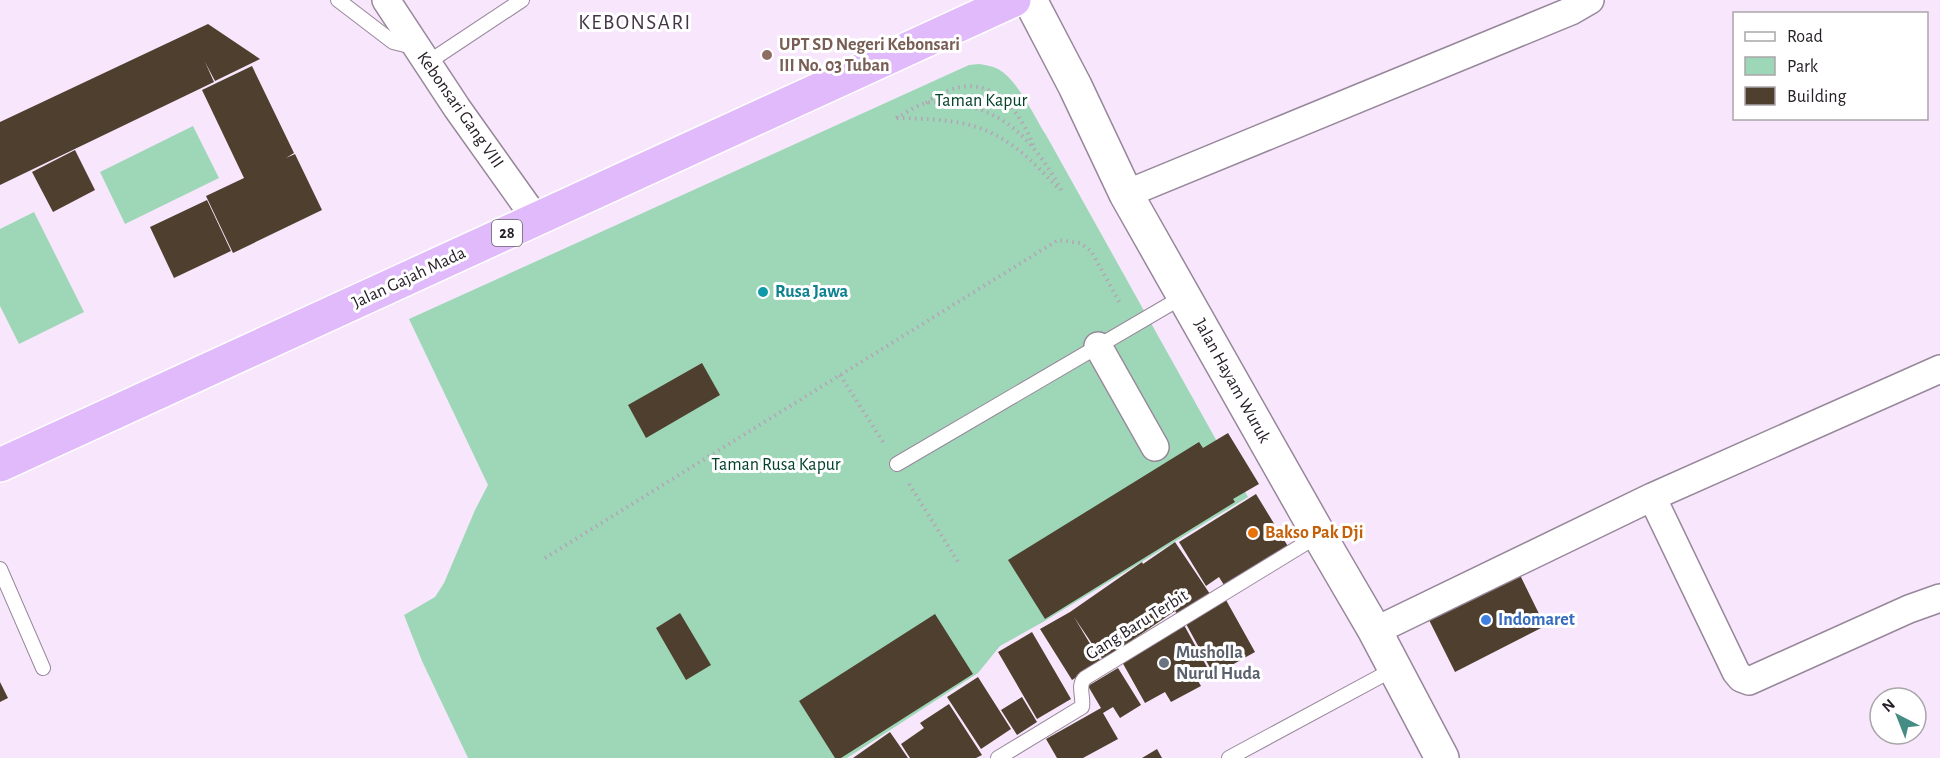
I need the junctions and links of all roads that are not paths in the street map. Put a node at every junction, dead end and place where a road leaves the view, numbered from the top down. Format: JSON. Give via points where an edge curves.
{"nodes":[{"id":1,"x":338,"y":0,"type":"edge"},
{"id":2,"x":386,"y":0,"type":"edge"},
{"id":3,"x":522,"y":0,"type":"edge"},
{"id":4,"x":1014,"y":0,"type":"edge"},
{"id":5,"x":1030,"y":0,"type":"edge"},
{"id":6,"x":1590,"y":0,"type":"edge"},
{"id":7,"x":420,"y":53,"type":"junction"},
{"id":8,"x":1126,"y":194,"type":"junction"},
{"id":9,"x":536,"y":219,"type":"junction"},
{"id":10,"x":1184,"y":296,"type":"junction"},
{"id":11,"x":1098,"y":346,"type":"junction"},
{"id":12,"x":1940,"y":369,"type":"edge"},
{"id":13,"x":1155,"y":447,"type":"dead end"},
{"id":14,"x":897,"y":464,"type":"dead end"},
{"id":15,"x":0,"y":465,"type":"edge"},
{"id":16,"x":1652,"y":497,"type":"junction"},
{"id":17,"x":1319,"y":535,"type":"junction"},
{"id":18,"x":0,"y":569,"type":"edge"},
{"id":19,"x":1940,"y":598,"type":"edge"},
{"id":20,"x":1375,"y":631,"type":"junction"},
{"id":21,"x":43,"y":668,"type":"dead end"},
{"id":22,"x":1394,"y":669,"type":"junction"},
{"id":23,"x":998,"y":758,"type":"edge"},
{"id":24,"x":1229,"y":758,"type":"edge"},
{"id":25,"x":1442,"y":758,"type":"edge"}],
"edges":[{"from":1,"to":7,"type":"lane","via":[[393,42]]},
{"from":2,"to":7,"type":"street","name":"Kebonsari Gang VIII"},
{"from":3,"to":7,"type":"lane"},
{"from":4,"to":9,"type":"highway","name":"Jalan Gajah Mada","number":"28"},
{"from":5,"to":8,"type":"main road","name":"Jalan Hayam Wuruk"},
{"from":6,"to":8,"type":"street"},
{"from":7,"to":9,"type":"street","name":"Kebonsari Gang VIII"},
{"from":8,"to":10,"type":"main road","name":"Jalan Hayam Wuruk"},
{"from":9,"to":15,"type":"highway","name":"Jalan Gajah Mada","number":"28"},
{"from":10,"to":11,"type":"lane"},
{"from":10,"to":17,"type":"main road","name":"Jalan Hayam Wuruk"},
{"from":11,"to":13,"type":"street"},
{"from":11,"to":14,"type":"lane"},
{"from":12,"to":16,"type":"street"},
{"from":16,"to":19,"type":"street","via":[[1736,672],[1749,681]]},
{"from":16,"to":20,"type":"street"},
{"from":17,"to":20,"type":"main road","name":"Jalan Hayam Wuruk"},
{"from":17,"to":23,"type":"lane","name":"Gang Baru Terbit","via":[[1085,678],[1081,681],[1083,701],[1078,711]]},
{"from":18,"to":21,"type":"lane"},
{"from":20,"to":22,"type":"main road","name":"Jalan Hayam Wuruk"},
{"from":22,"to":24,"type":"lane"},
{"from":22,"to":25,"type":"main road","name":"Jalan Hayam Wuruk"}]}
